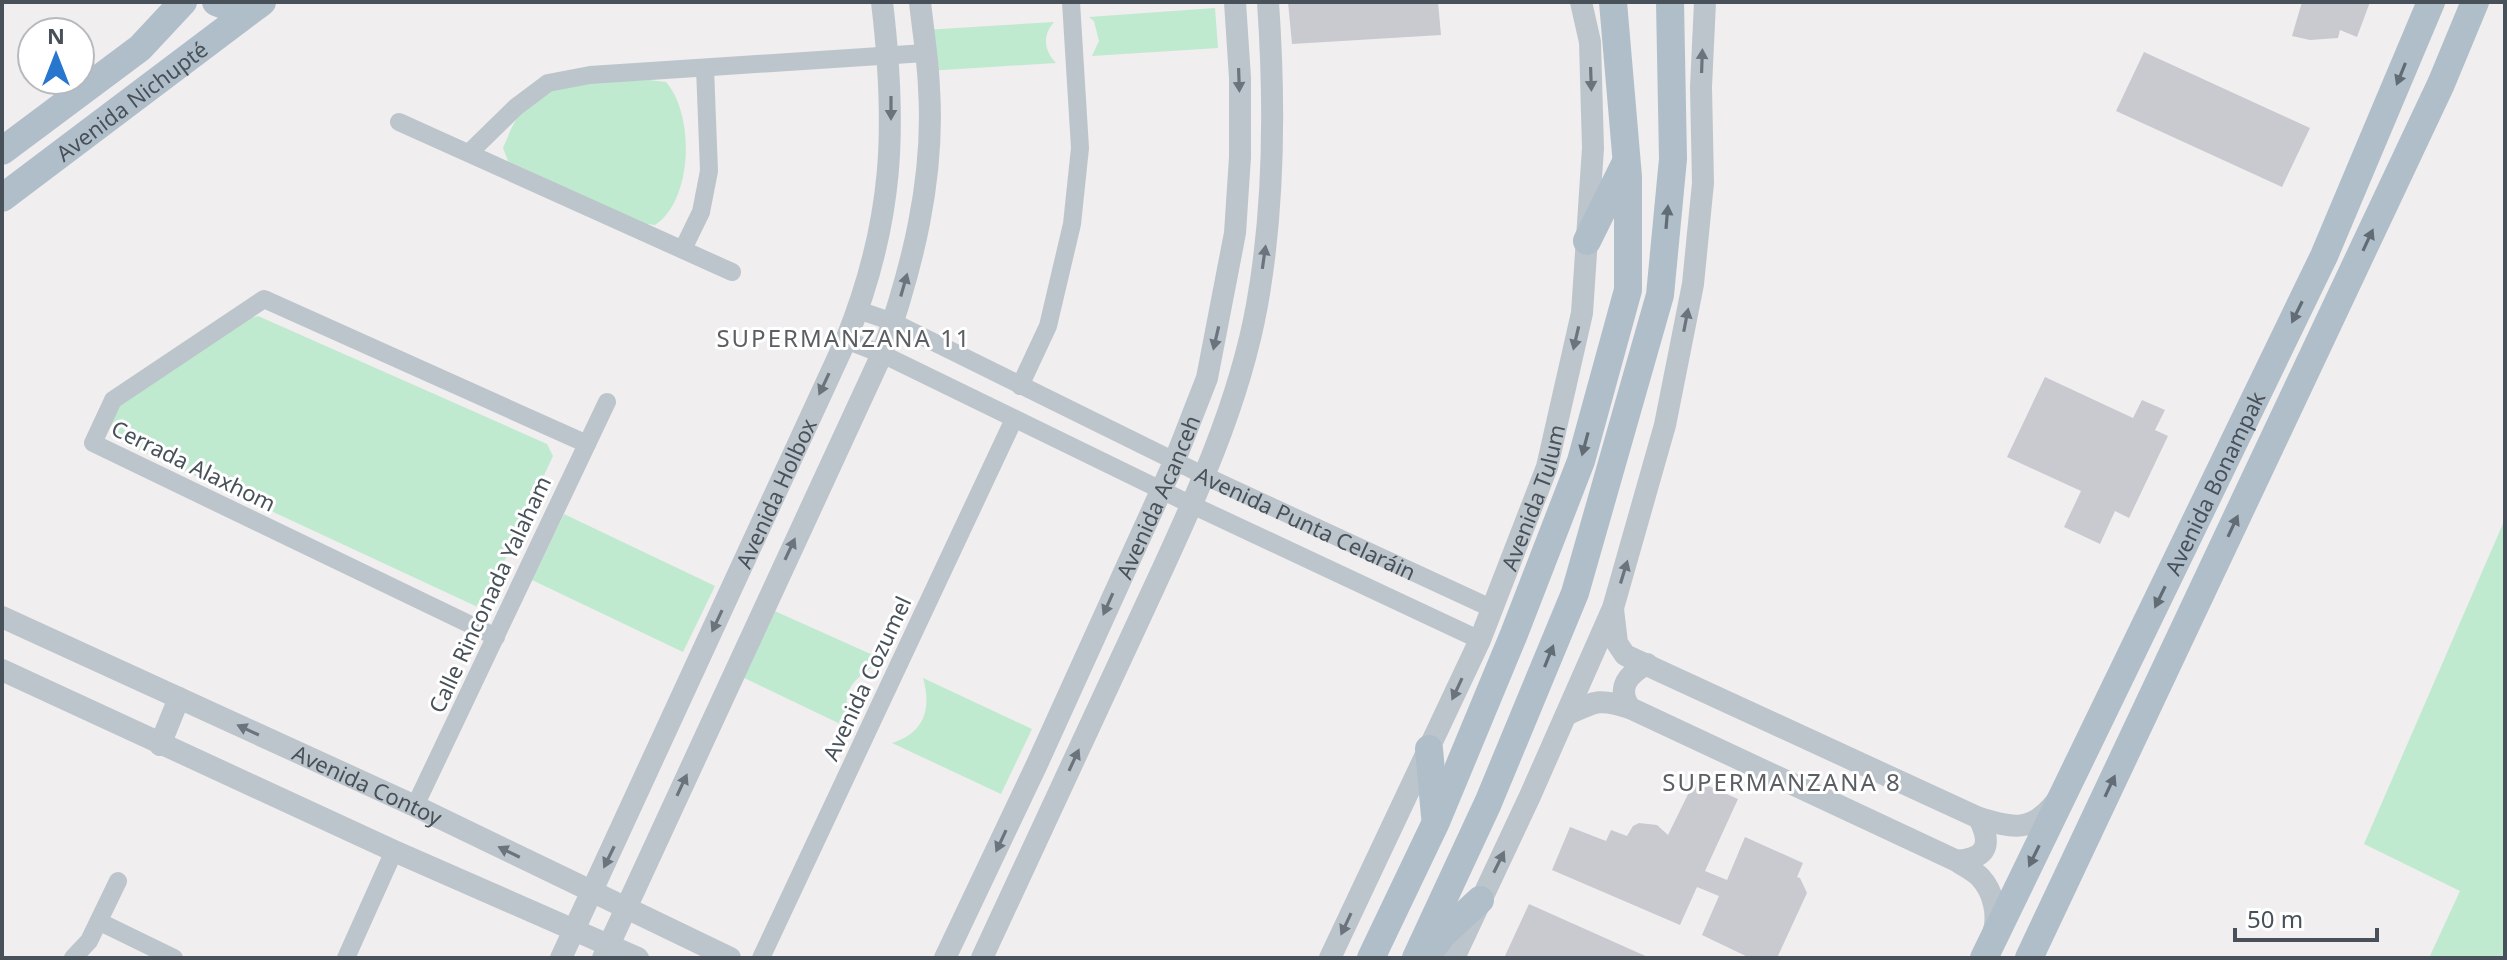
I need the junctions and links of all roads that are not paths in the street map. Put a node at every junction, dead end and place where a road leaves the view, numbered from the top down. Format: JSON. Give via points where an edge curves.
{"nodes":[{"id":1,"x":183,"y":2,"type":"edge"},
{"id":2,"x":216,"y":2,"type":"edge"},
{"id":3,"x":882,"y":2,"type":"edge"},
{"id":4,"x":920,"y":2,"type":"edge"},
{"id":5,"x":1071,"y":2,"type":"edge"},
{"id":6,"x":1235,"y":2,"type":"edge"},
{"id":7,"x":1268,"y":2,"type":"edge"},
{"id":8,"x":1581,"y":2,"type":"edge"},
{"id":9,"x":1613,"y":2,"type":"edge"},
{"id":10,"x":1670,"y":2,"type":"edge"},
{"id":11,"x":1705,"y":2,"type":"edge"},
{"id":12,"x":2431,"y":2,"type":"edge"},
{"id":13,"x":2475,"y":2,"type":"edge"},
{"id":14,"x":260,"y":3,"type":"edge"},
{"id":15,"x":925,"y":53,"type":"junction"},
{"id":16,"x":888,"y":56,"type":"junction"},
{"id":17,"x":705,"y":68,"type":"junction"},
{"id":18,"x":399,"y":122,"type":"dead end"},
{"id":19,"x":2,"y":151,"type":"edge"},
{"id":20,"x":470,"y":152,"type":"junction"},
{"id":21,"x":1627,"y":160,"type":"junction"},
{"id":22,"x":2,"y":198,"type":"edge"},
{"id":23,"x":1587,"y":241,"type":"junction"},
{"id":24,"x":683,"y":249,"type":"junction"},
{"id":25,"x":732,"y":272,"type":"dead end"},
{"id":26,"x":858,"y":310,"type":"junction"},
{"id":27,"x":893,"y":322,"type":"junction"},
{"id":28,"x":846,"y":340,"type":"junction"},
{"id":29,"x":882,"y":354,"type":"junction"},
{"id":30,"x":1020,"y":386,"type":"junction"},
{"id":31,"x":607,"y":402,"type":"dead end"},
{"id":32,"x":1014,"y":419,"type":"junction"},
{"id":33,"x":587,"y":444,"type":"junction"},
{"id":34,"x":1175,"y":460,"type":"junction"},
{"id":35,"x":1203,"y":475,"type":"junction"},
{"id":36,"x":1160,"y":489,"type":"junction"},
{"id":37,"x":1192,"y":505,"type":"junction"},
{"id":38,"x":1613,"y":608,"type":"junction"},
{"id":39,"x":1493,"y":609,"type":"junction"},
{"id":40,"x":2,"y":617,"type":"edge"},
{"id":41,"x":496,"y":637,"type":"junction"},
{"id":42,"x":1480,"y":640,"type":"junction"},
{"id":43,"x":1647,"y":664,"type":"junction"},
{"id":44,"x":2,"y":670,"type":"edge"},
{"id":45,"x":179,"y":698,"type":"junction"},
{"id":46,"x":1630,"y":708,"type":"junction"},
{"id":47,"x":1566,"y":715,"type":"junction"},
{"id":48,"x":160,"y":745,"type":"junction"},
{"id":49,"x":1429,"y":749,"type":"junction"},
{"id":50,"x":2066,"y":788,"type":"junction"},
{"id":51,"x":415,"y":806,"type":"junction"},
{"id":52,"x":1979,"y":818,"type":"junction"},
{"id":53,"x":1436,"y":822,"type":"junction"},
{"id":54,"x":394,"y":851,"type":"junction"},
{"id":55,"x":1957,"y":861,"type":"junction"},
{"id":56,"x":118,"y":881,"type":"dead end"},
{"id":57,"x":591,"y":891,"type":"junction"},
{"id":58,"x":1480,"y":900,"type":"junction"},
{"id":59,"x":625,"y":908,"type":"junction"},
{"id":60,"x":100,"y":922,"type":"junction"},
{"id":61,"x":574,"y":930,"type":"junction"},
{"id":62,"x":606,"y":951,"type":"edge"},
{"id":63,"x":1985,"y":956,"type":"edge"},
{"id":64,"x":73,"y":958,"type":"edge"},
{"id":65,"x":174,"y":958,"type":"edge"},
{"id":66,"x":346,"y":958,"type":"edge"},
{"id":67,"x":561,"y":958,"type":"edge"},
{"id":68,"x":638,"y":958,"type":"edge"},
{"id":69,"x":730,"y":958,"type":"edge"},
{"id":70,"x":761,"y":958,"type":"edge"},
{"id":71,"x":945,"y":958,"type":"edge"},
{"id":72,"x":982,"y":958,"type":"edge"},
{"id":73,"x":1330,"y":958,"type":"edge"},
{"id":74,"x":1371,"y":958,"type":"edge"},
{"id":75,"x":1416,"y":958,"type":"edge"},
{"id":76,"x":1425,"y":958,"type":"edge"},
{"id":77,"x":1454,"y":958,"type":"edge"},
{"id":78,"x":2029,"y":958,"type":"edge"}],
"edges":[{"from":1,"to":19,"type":"main road","name":"Avenida Nichupté","via":[[140,48]]},
{"from":2,"to":14,"type":"main road","via":[[235,9]]},
{"from":3,"to":16,"type":"street","name":"Avenida Holbox"},
{"from":4,"to":15,"type":"street","name":"Avenida Holbox"},
{"from":5,"to":30,"type":"street","via":[[1080,148],[1072,224],[1048,326]]},
{"from":6,"to":34,"type":"street","name":"Avenida Acanceh","one_way":true,"via":[[1240,78],[1235,233],[1207,378]]},
{"from":35,"to":7,"type":"street","name":"Avenida Acanceh","one_way":true,"via":[[1233,398],[1257,307],[1268,231]]},
{"from":8,"to":23,"type":"street","name":"Avenida Tulum","one_way":true,"via":[[1590,42],[1593,148]]},
{"from":9,"to":21,"type":"main road","name":"Avenida Tulum"},
{"from":75,"to":10,"type":"main road","one_way":true,"via":[[1488,803],[1575,593],[1660,295],[1673,159]]},
{"from":38,"to":11,"type":"street","one_way":true,"via":[[1665,425],[1693,284],[1703,183]]},
{"from":12,"to":50,"type":"main road","name":"Avenida Bonampak","one_way":true,"via":[[2324,256]]},
{"from":78,"to":13,"type":"main road","name":"Avenida Bonampak","one_way":true},
{"from":14,"to":22,"type":"main road","name":"Avenida Nichupté"},
{"from":15,"to":16,"type":"street"},
{"from":27,"to":15,"type":"street","name":"Avenida Holbox","one_way":true,"via":[[918,234],[928,163]]},
{"from":16,"to":17,"type":"street"},
{"from":16,"to":26,"type":"street","name":"Avenida Holbox","one_way":true,"via":[[890,168],[880,236]]},
{"from":17,"to":20,"type":"street","via":[[548,83]]},
{"from":17,"to":24,"type":"street","via":[[709,171],[701,212]]},
{"from":18,"to":20,"type":"street"},
{"from":20,"to":24,"type":"street"},
{"from":21,"to":23,"type":"main road"},
{"from":21,"to":53,"type":"main road","name":"Avenida Tulum","one_way":true,"via":[[1628,290],[1581,461]]},
{"from":23,"to":39,"type":"street","name":"Avenida Tulum","one_way":true,"via":[[1582,313],[1547,467]]},
{"from":24,"to":25,"type":"street"},
{"from":26,"to":27,"type":"street","name":"Avenida Punta Celaráin"},
{"from":26,"to":28,"type":"street","name":"Avenida Holbox"},
{"from":27,"to":29,"type":"street","name":"Avenida Holbox"},
{"from":27,"to":30,"type":"street","name":"Avenida Punta Celaráin"},
{"from":28,"to":29,"type":"street","name":"Avenida Punta Celaráin"},
{"from":28,"to":57,"type":"street","name":"Avenida Holbox","one_way":true},
{"from":29,"to":32,"type":"street","name":"Avenida Punta Celaráin"},
{"from":59,"to":29,"type":"street","name":"Avenida Holbox","one_way":true},
{"from":30,"to":34,"type":"street","name":"Avenida Punta Celaráin"},
{"from":31,"to":33,"type":"street","name":"Calle Rinconada Yalaham"},
{"from":32,"to":36,"type":"street","name":"Avenida Punta Celaráin"},
{"from":32,"to":70,"type":"street","name":"Avenida Cozumel"},
{"from":33,"to":41,"type":"street","name":"Calle Rinconada Yalaham"},
{"from":33,"to":41,"type":"street","name":"Cerrada Alaxhom","via":[[264,299],[113,400],[93,443]]},
{"from":34,"to":35,"type":"street","name":"Avenida Punta Celaráin"},
{"from":34,"to":36,"type":"street","name":"Avenida Acanceh"},
{"from":35,"to":37,"type":"street","name":"Avenida Acanceh"},
{"from":35,"to":39,"type":"street","name":"Avenida Punta Celaráin"},
{"from":36,"to":37,"type":"street","name":"Avenida Punta Celaráin"},
{"from":36,"to":71,"type":"street","name":"Avenida Acanceh","one_way":true},
{"from":37,"to":42,"type":"street","name":"Avenida Punta Celaráin"},
{"from":72,"to":37,"type":"street","name":"Avenida Acanceh","one_way":true},
{"from":38,"to":43,"type":"street","via":[[1617,643],[1625,655]]},
{"from":38,"to":47,"type":"street"},
{"from":39,"to":42,"type":"street","name":"Avenida Tulum"},
{"from":40,"to":45,"type":"street","name":"Avenida Contoy"},
{"from":41,"to":51,"type":"street","name":"Calle Rinconada Yalaham"},
{"from":42,"to":49,"type":"street","name":"Avenida Tulum","one_way":true},
{"from":43,"to":46,"type":"street","via":[[1624,683],[1623,698]]},
{"from":43,"to":52,"type":"street"},
{"from":44,"to":48,"type":"street"},
{"from":45,"to":48,"type":"street"},
{"from":51,"to":45,"type":"street","name":"Avenida Contoy","one_way":true},
{"from":46,"to":47,"type":"street","via":[[1605,700]]},
{"from":46,"to":55,"type":"street"},
{"from":58,"to":47,"type":"street","one_way":true},
{"from":48,"to":54,"type":"street"},
{"from":49,"to":53,"type":"main road"},
{"from":49,"to":73,"type":"street","name":"Avenida Tulum","one_way":true},
{"from":50,"to":52,"type":"street","via":[[2043,818],[2026,825],[2005,826]]},
{"from":50,"to":63,"type":"main road","name":"Avenida Bonampak","one_way":true},
{"from":57,"to":51,"type":"street","name":"Avenida Contoy","one_way":true},
{"from":52,"to":55,"type":"street","via":[[1987,835],[1985,849],[1974,859]]},
{"from":53,"to":74,"type":"main road","name":"Avenida Tulum"},
{"from":54,"to":61,"type":"street"},
{"from":54,"to":66,"type":"street"},
{"from":55,"to":63,"type":"street","via":[[1980,877],[1992,898],[1997,920]]},
{"from":56,"to":60,"type":"street"},
{"from":57,"to":59,"type":"street","name":"Avenida Contoy"},
{"from":57,"to":61,"type":"street","name":"Avenida Holbox"},
{"from":58,"to":76,"type":"main road"},
{"from":58,"to":77,"type":"street"},
{"from":59,"to":62,"type":"street","name":"Avenida Holbox"},
{"from":59,"to":69,"type":"street","name":"Avenida Contoy"},
{"from":60,"to":64,"type":"street"},
{"from":60,"to":65,"type":"street"},
{"from":61,"to":62,"type":"street"},
{"from":61,"to":67,"type":"street","name":"Avenida Holbox"},
{"from":62,"to":68,"type":"street"}]}
